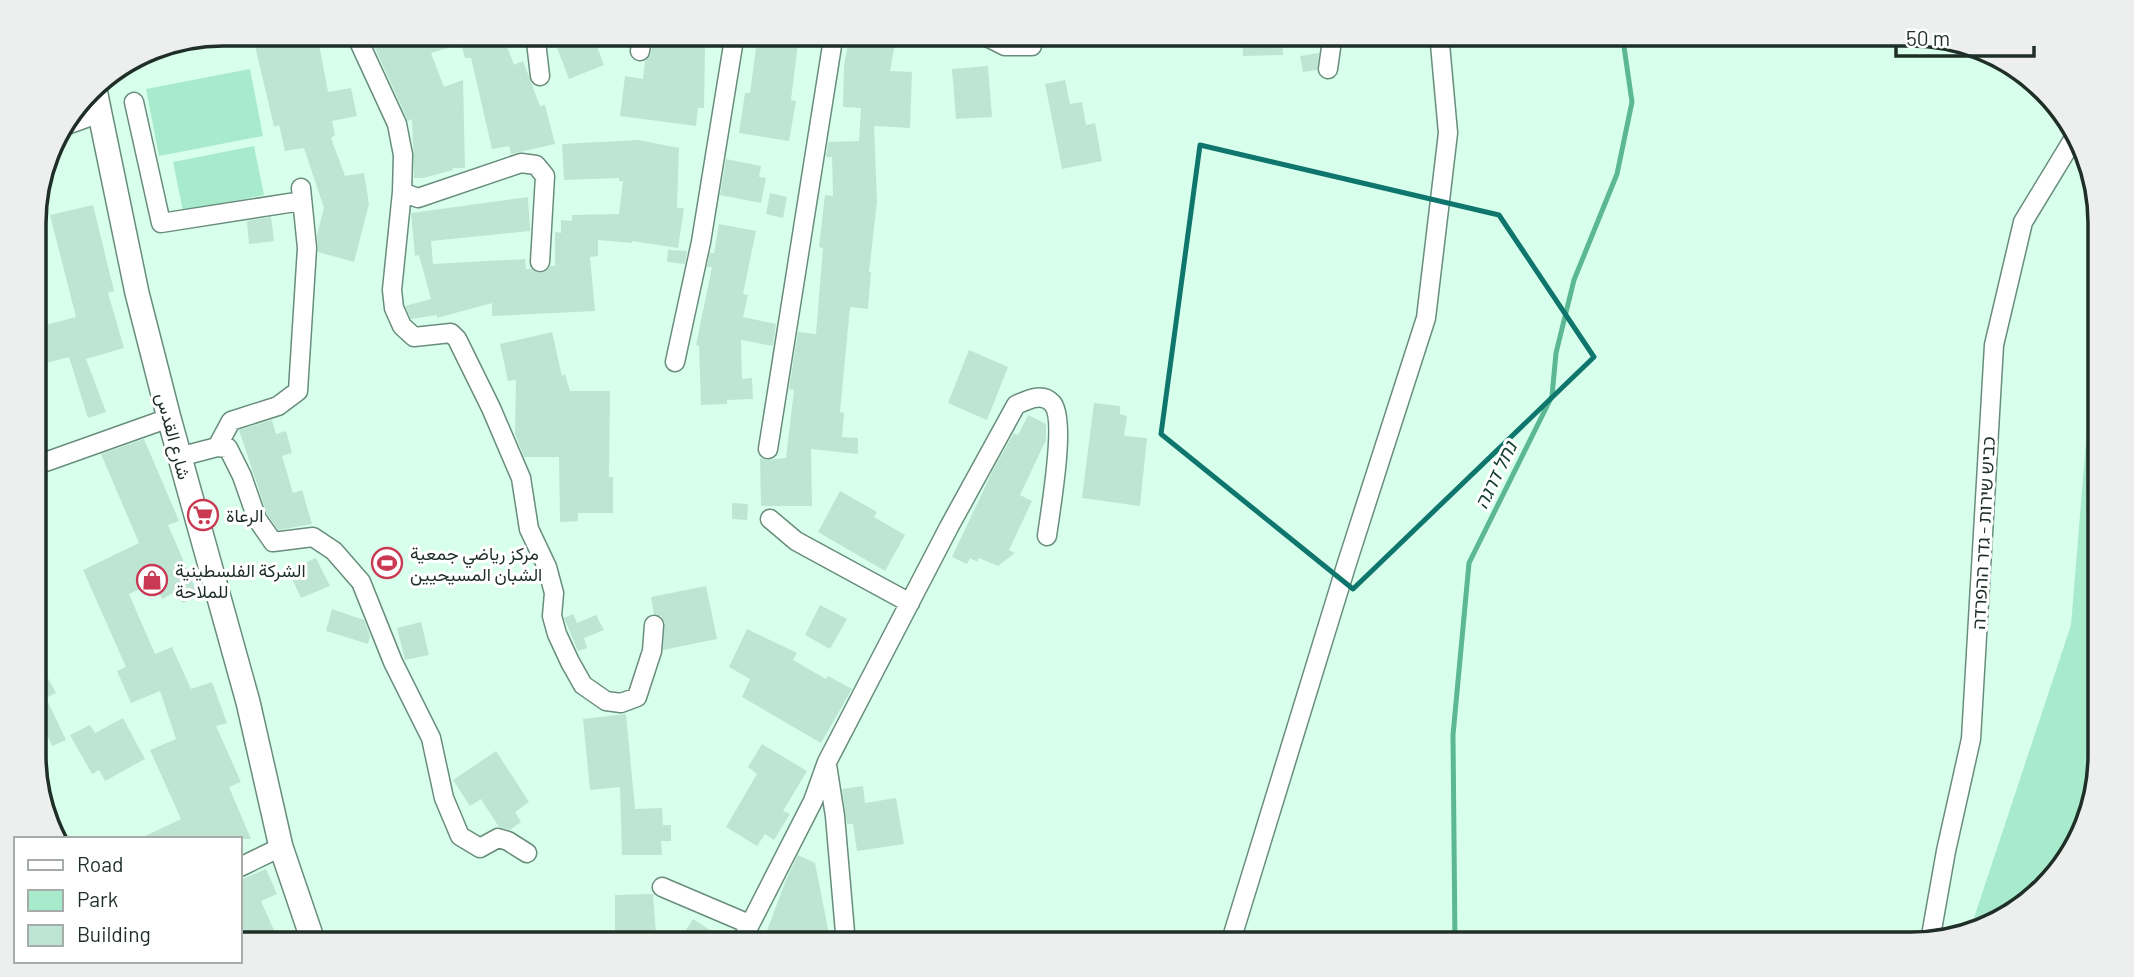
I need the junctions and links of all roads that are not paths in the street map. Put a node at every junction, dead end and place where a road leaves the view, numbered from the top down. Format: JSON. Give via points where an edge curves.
{"nodes":[{"id":1,"x":361,"y":46,"type":"edge"},
{"id":2,"x":537,"y":46,"type":"edge"},
{"id":3,"x":733,"y":46,"type":"edge"},
{"id":4,"x":832,"y":46,"type":"edge"},
{"id":5,"x":1006,"y":46,"type":"edge"},
{"id":6,"x":1032,"y":46,"type":"edge"},
{"id":7,"x":1331,"y":46,"type":"edge"},
{"id":8,"x":1440,"y":46,"type":"edge"},
{"id":9,"x":1328,"y":69,"type":"dead end"},
{"id":10,"x":540,"y":76,"type":"dead end"},
{"id":11,"x":97,"y":98,"type":"edge"},
{"id":12,"x":134,"y":102,"type":"dead end"},
{"id":13,"x":100,"y":113,"type":"junction"},
{"id":14,"x":78,"y":121,"type":"edge"},
{"id":15,"x":2070,"y":145,"type":"edge"},
{"id":16,"x":402,"y":192,"type":"junction"},
{"id":17,"x":540,"y":262,"type":"dead end"},
{"id":18,"x":675,"y":362,"type":"dead end"},
{"id":19,"x":169,"y":418,"type":"junction"},
{"id":20,"x":217,"y":447,"type":"junction"},
{"id":21,"x":768,"y":449,"type":"dead end"},
{"id":22,"x":180,"y":457,"type":"junction"},
{"id":23,"x":46,"y":462,"type":"edge"},
{"id":24,"x":770,"y":519,"type":"dead end"},
{"id":25,"x":1047,"y":536,"type":"dead end"},
{"id":26,"x":910,"y":603,"type":"junction"},
{"id":27,"x":654,"y":625,"type":"dead end"},
{"id":28,"x":827,"y":762,"type":"junction"},
{"id":29,"x":281,"y":847,"type":"junction"},
{"id":30,"x":527,"y":853,"type":"dead end"},
{"id":31,"x":242,"y":866,"type":"edge"},
{"id":32,"x":662,"y":887,"type":"dead end"},
{"id":33,"x":749,"y":925,"type":"junction"},
{"id":34,"x":1932,"y":930,"type":"edge"},
{"id":35,"x":1234,"y":931,"type":"edge"},
{"id":36,"x":310,"y":932,"type":"edge"},
{"id":37,"x":746,"y":932,"type":"edge"},
{"id":38,"x":845,"y":932,"type":"edge"}],
"edges":[{"from":1,"to":16,"type":"street","via":[[397,124],[403,155]]},
{"from":2,"to":10,"type":"street"},
{"from":3,"to":18,"type":"street","via":[[701,242]]},
{"from":4,"to":21,"type":"street"},
{"from":5,"to":6,"type":"street"},
{"from":7,"to":9,"type":"street"},
{"from":8,"to":35,"type":"street","via":[[1448,133],[1426,318]]},
{"from":11,"to":13,"type":"main road","name":"شارع القدس"},
{"from":12,"to":20,"type":"street","via":[[161,223],[301,195],[307,248],[298,391],[278,406],[231,421]]},
{"from":13,"to":14,"type":"street"},
{"from":13,"to":19,"type":"main road","name":"شارع القدس","via":[[137,293]]},
{"from":15,"to":34,"type":"street","name":"כביש שירות - גדר ההפרדה","via":[[2023,222],[1994,345],[1971,739]]},
{"from":16,"to":17,"type":"street","via":[[418,198],[521,163],[536,165],[545,176]]},
{"from":16,"to":27,"type":"street","via":[[394,308],[402,326],[414,337],[451,333],[457,339],[521,478],[529,529],[554,593],[552,616],[557,634],[583,685],[606,701],[621,703],[637,697],[652,651]]},
{"from":19,"to":22,"type":"main road","name":"شارع القدس"},
{"from":19,"to":23,"type":"street"},
{"from":20,"to":22,"type":"street"},
{"from":20,"to":30,"type":"street","via":[[228,448],[257,519],[273,542],[313,537],[334,551],[361,582],[393,662],[431,738],[444,798],[460,836],[480,848],[498,838]]},
{"from":22,"to":29,"type":"main road","name":"شارع القدس","via":[[248,702]]},
{"from":24,"to":26,"type":"street","via":[[796,541]]},
{"from":25,"to":26,"type":"street","via":[[1058,415],[1051,402],[1029,398],[1016,405]]},
{"from":26,"to":28,"type":"street"},
{"from":28,"to":33,"type":"street","via":[[813,801]]},
{"from":28,"to":38,"type":"street"},
{"from":29,"to":31,"type":"street"},
{"from":29,"to":36,"type":"main road","name":"شارع القدس"},
{"from":32,"to":33,"type":"street"},
{"from":33,"to":37,"type":"street"}]}
